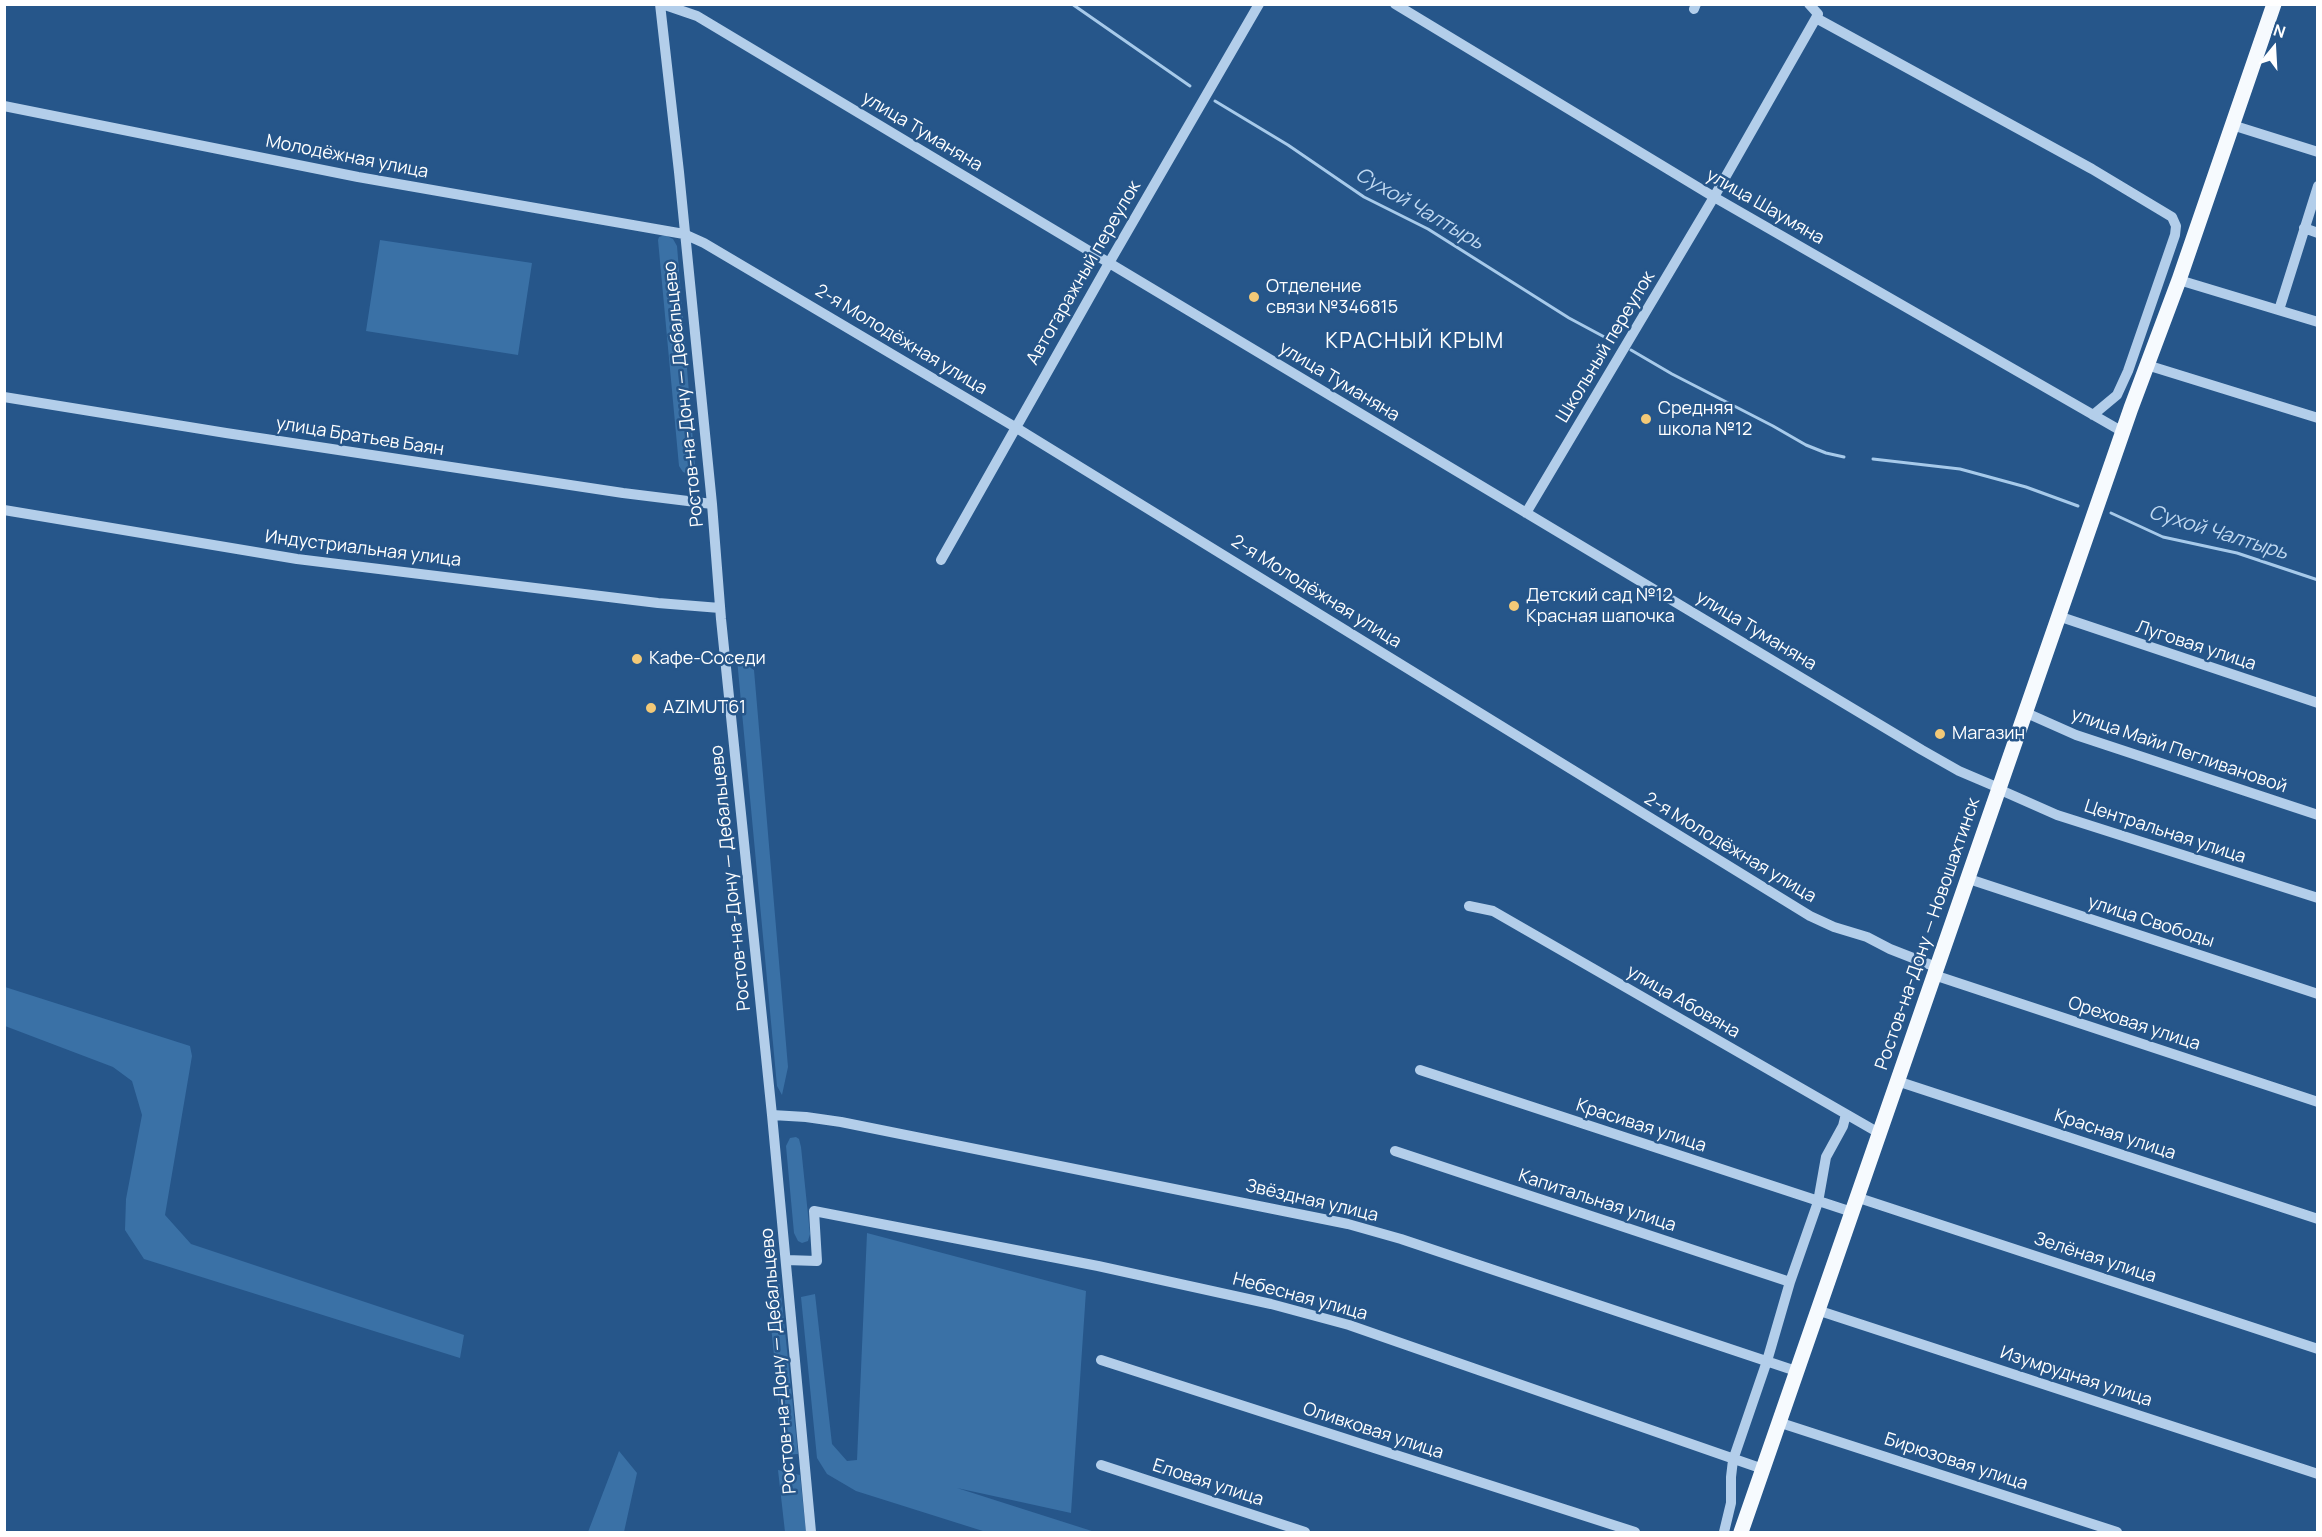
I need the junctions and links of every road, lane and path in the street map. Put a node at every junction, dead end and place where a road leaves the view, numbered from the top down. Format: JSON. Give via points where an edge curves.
{"nodes":[{"id":1,"x":661,"y":4,"type":"edge"},
{"id":2,"x":1259,"y":4,"type":"edge"},
{"id":3,"x":1395,"y":4,"type":"edge"},
{"id":4,"x":1809,"y":4,"type":"edge"},
{"id":5,"x":2274,"y":4,"type":"edge"},
{"id":6,"x":1816,"y":18,"type":"junction"},
{"id":7,"x":4,"y":106,"type":"edge"},
{"id":8,"x":2232,"y":125,"type":"junction"},
{"id":9,"x":2318,"y":152,"type":"edge"},
{"id":10,"x":2318,"y":186,"type":"edge"},
{"id":11,"x":1714,"y":197,"type":"junction"},
{"id":12,"x":2304,"y":228,"type":"junction"},
{"id":13,"x":2318,"y":233,"type":"edge"},
{"id":14,"x":684,"y":234,"type":"junction"},
{"id":15,"x":1109,"y":263,"type":"junction"},
{"id":16,"x":2179,"y":280,"type":"junction"},
{"id":17,"x":2279,"y":310,"type":"junction"},
{"id":18,"x":2318,"y":322,"type":"edge"},
{"id":19,"x":2154,"y":349,"type":"junction"},
{"id":20,"x":2150,"y":366,"type":"junction"},
{"id":21,"x":4,"y":397,"type":"edge"},
{"id":22,"x":2093,"y":415,"type":"junction"},
{"id":23,"x":2318,"y":418,"type":"edge"},
{"id":24,"x":1015,"y":427,"type":"junction"},
{"id":25,"x":2123,"y":432,"type":"junction"},
{"id":26,"x":712,"y":504,"type":"junction"},
{"id":27,"x":4,"y":510,"type":"edge"},
{"id":28,"x":1526,"y":513,"type":"junction"},
{"id":29,"x":941,"y":560,"type":"dead end"},
{"id":30,"x":720,"y":608,"type":"junction"},
{"id":31,"x":2064,"y":618,"type":"junction"},
{"id":32,"x":2318,"y":704,"type":"edge"},
{"id":33,"x":2031,"y":715,"type":"junction"},
{"id":34,"x":2002,"y":790,"type":"junction"},
{"id":35,"x":2318,"y":815,"type":"edge"},
{"id":36,"x":1975,"y":881,"type":"junction"},
{"id":37,"x":2318,"y":898,"type":"edge"},
{"id":38,"x":1468,"y":906,"type":"dead end"},
{"id":39,"x":1938,"y":972,"type":"junction"},
{"id":40,"x":2318,"y":994,"type":"edge"},
{"id":41,"x":1420,"y":1070,"type":"dead end"},
{"id":42,"x":1903,"y":1083,"type":"junction"},
{"id":43,"x":2318,"y":1102,"type":"edge"},
{"id":44,"x":1846,"y":1114,"type":"junction"},
{"id":45,"x":772,"y":1115,"type":"junction"},
{"id":46,"x":1880,"y":1133,"type":"junction"},
{"id":47,"x":1395,"y":1151,"type":"dead end"},
{"id":48,"x":1863,"y":1199,"type":"junction"},
{"id":49,"x":1818,"y":1202,"type":"junction"},
{"id":50,"x":1852,"y":1212,"type":"junction"},
{"id":51,"x":2318,"y":1219,"type":"edge"},
{"id":52,"x":786,"y":1260,"type":"junction"},
{"id":53,"x":1790,"y":1282,"type":"junction"},
{"id":54,"x":1823,"y":1312,"type":"junction"},
{"id":55,"x":2318,"y":1349,"type":"edge"},
{"id":56,"x":1101,"y":1360,"type":"dead end"},
{"id":57,"x":1767,"y":1361,"type":"junction"},
{"id":58,"x":1796,"y":1371,"type":"junction"},
{"id":59,"x":1784,"y":1424,"type":"junction"},
{"id":60,"x":1733,"y":1460,"type":"junction"},
{"id":61,"x":1101,"y":1465,"type":"dead end"},
{"id":62,"x":1762,"y":1469,"type":"junction"},
{"id":63,"x":2318,"y":1474,"type":"edge"},
{"id":64,"x":811,"y":1533,"type":"edge"},
{"id":65,"x":1305,"y":1533,"type":"edge"},
{"id":66,"x":1635,"y":1533,"type":"edge"},
{"id":67,"x":1724,"y":1533,"type":"edge"},
{"id":68,"x":1741,"y":1533,"type":"edge"},
{"id":69,"x":1748,"y":1533,"type":"edge"},
{"id":70,"x":2117,"y":1533,"type":"edge"}],
"edges":[{"from":1,"to":14,"type":"street","name":"Ростов-на-Дону — Дебальцево"},
{"from":1,"to":15,"type":"street","name":"улица Туманяна","via":[[697,16]]},
{"from":2,"to":15,"type":"street","name":"Автогаражный переулок"},
{"from":3,"to":11,"type":"street","name":"улица Шаумяна"},
{"from":4,"to":6,"type":"street","via":[[1818,14]]},
{"from":5,"to":8,"type":"main road","name":"Ростов-на-Дону — Новошахтинск"},
{"from":6,"to":11,"type":"street","name":"Школьный переулок"},
{"from":6,"to":22,"type":"street","via":[[2172,217],[2175,235],[2128,371],[2117,395]]},
{"from":7,"to":14,"type":"street","name":"Молодёжная улица","via":[[358,177]]},
{"from":8,"to":9,"type":"street"},
{"from":8,"to":16,"type":"main road","name":"Ростов-на-Дону — Новошахтинск"},
{"from":10,"to":12,"type":"street"},
{"from":11,"to":22,"type":"street","name":"улица Шаумяна"},
{"from":11,"to":28,"type":"street","name":"Школьный переулок"},
{"from":12,"to":13,"type":"street"},
{"from":12,"to":17,"type":"street"},
{"from":14,"to":24,"type":"street","name":"2-я Молодёжная улица","via":[[717,249]]},
{"from":14,"to":26,"type":"street","name":"Ростов-на-Дону — Дебальцево"},
{"from":15,"to":24,"type":"street","name":"Автогаражный переулок"},
{"from":15,"to":28,"type":"street","name":"улица Туманяна"},
{"from":16,"to":17,"type":"street"},
{"from":16,"to":19,"type":"main road","name":"Ростов-на-Дону — Новошахтинск"},
{"from":17,"to":18,"type":"street"},
{"from":19,"to":20,"type":"main road","name":"Ростов-на-Дону — Новошахтинск"},
{"from":19,"to":25,"type":"main road","name":"Ростов-на-Дону — Новошахтинск"},
{"from":20,"to":23,"type":"street"},
{"from":20,"to":31,"type":"main road","name":"Ростов-на-Дону — Новошахтинск"},
{"from":21,"to":26,"type":"street","name":"улица Братьев Баян"},
{"from":22,"to":25,"type":"street","name":"улица Шаумяна"},
{"from":24,"to":29,"type":"street","name":"Автогаражный переулок"},
{"from":24,"to":39,"type":"street","name":"2-я Молодёжная улица","via":[[1810,916]]},
{"from":25,"to":34,"type":"main road","name":"Ростов-на-Дону — Новошахтинск"},
{"from":26,"to":30,"type":"street","name":"Ростов-на-Дону — Дебальцево"},
{"from":27,"to":30,"type":"street","name":"Индустриальная улица","via":[[297,559]]},
{"from":28,"to":34,"type":"street","name":"улица Туманяна","via":[[1931,755]]},
{"from":30,"to":45,"type":"street","name":"Ростов-на-Дону — Дебальцево"},
{"from":31,"to":32,"type":"street","name":"Луговая улица"},
{"from":31,"to":33,"type":"main road","name":"Ростов-на-Дону — Новошахтинск"},
{"from":33,"to":34,"type":"main road","name":"Ростов-на-Дону — Новошахтинск"},
{"from":33,"to":35,"type":"street","name":"улица Майи Пегливановой","via":[[2076,735]]},
{"from":34,"to":36,"type":"main road","name":"Ростов-на-Дону — Новошахтинск"},
{"from":34,"to":37,"type":"street","name":"Центральная улица","via":[[2057,815]]},
{"from":34,"to":39,"type":"main road","name":"Ростов-на-Дону — Новошахтинск"},
{"from":36,"to":39,"type":"main road","name":"Ростов-на-Дону — Новошахтинск"},
{"from":36,"to":40,"type":"street","name":"улица Свободы"},
{"from":38,"to":44,"type":"street","name":"улица Абовяна","via":[[1493,911]]},
{"from":39,"to":42,"type":"main road","name":"Ростов-на-Дону — Новошахтинск"},
{"from":39,"to":43,"type":"street","name":"Ореховая улица"},
{"from":39,"to":46,"type":"main road","name":"Ростов-на-Дону — Новошахтинск"},
{"from":41,"to":49,"type":"street","name":"Красивая улица"},
{"from":42,"to":48,"type":"main road","name":"Ростов-на-Дону — Новошахтинск"},
{"from":42,"to":51,"type":"street","name":"Красная улица"},
{"from":44,"to":46,"type":"street","name":"улица Абовяна"},
{"from":44,"to":49,"type":"street","via":[[1824,1163]]},
{"from":45,"to":52,"type":"street","name":"Ростов-на-Дону — Дебальцево"},
{"from":45,"to":57,"type":"street","name":"Звёздная улица","via":[[806,1117],[1348,1224]]},
{"from":46,"to":50,"type":"main road","name":"Ростов-на-Дону — Новошахтинск"},
{"from":47,"to":53,"type":"street","name":"Капитальная улица"},
{"from":48,"to":54,"type":"main road","name":"Ростов-на-Дону — Новошахтинск"},
{"from":48,"to":55,"type":"street","name":"Зелёная улица"},
{"from":49,"to":50,"type":"street","name":"Красивая улица"},
{"from":49,"to":53,"type":"street"},
{"from":50,"to":58,"type":"main road","name":"Ростов-на-Дону — Новошахтинск"},
{"from":52,"to":60,"type":"street","name":"Небесная улица","via":[[817,1261],[814,1211],[1098,1266],[1349,1325]]},
{"from":52,"to":64,"type":"street","name":"Ростов-на-Дону — Дебальцево"},
{"from":53,"to":57,"type":"street"},
{"from":54,"to":59,"type":"main road","name":"Ростов-на-Дону — Новошахтинск"},
{"from":54,"to":63,"type":"street","name":"Изумрудная улица"},
{"from":56,"to":66,"type":"street","name":"Оливковая улица"},
{"from":57,"to":58,"type":"street","name":"Звёздная улица"},
{"from":57,"to":60,"type":"street"},
{"from":58,"to":62,"type":"main road","name":"Ростов-на-Дону — Новошахтинск"},
{"from":59,"to":69,"type":"main road","name":"Ростов-на-Дону — Новошахтинск"},
{"from":59,"to":70,"type":"street","name":"Бирюзовая улица"},
{"from":60,"to":62,"type":"street","name":"Небесная улица"},
{"from":60,"to":67,"type":"street","via":[[1731,1503]]},
{"from":61,"to":65,"type":"street","name":"Еловая улица"},
{"from":62,"to":68,"type":"main road","name":"Ростов-на-Дону — Новошахтинск"}]}
